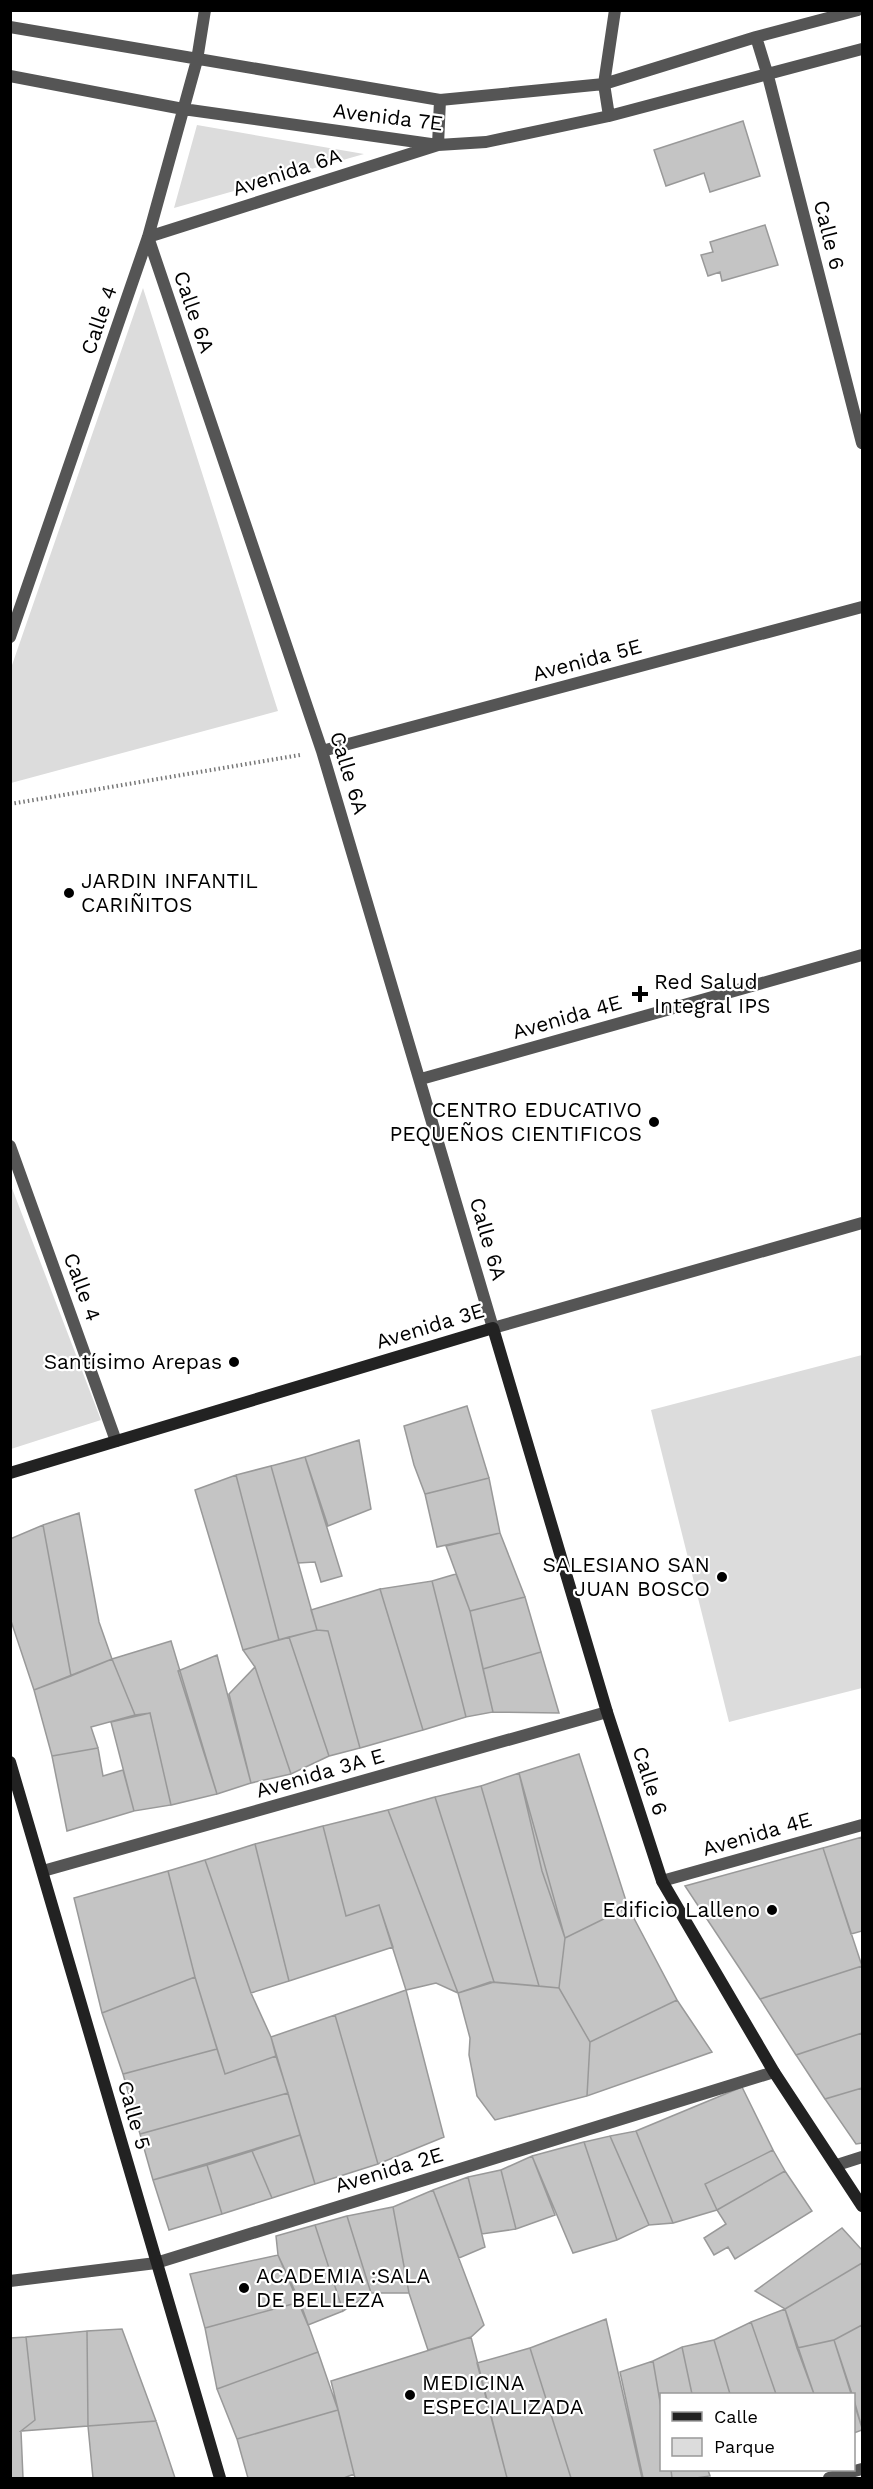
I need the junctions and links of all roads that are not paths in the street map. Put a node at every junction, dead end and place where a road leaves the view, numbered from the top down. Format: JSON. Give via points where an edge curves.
{"nodes":[{"id":1,"x":205,"y":10,"type":"edge"},
{"id":2,"x":615,"y":10,"type":"edge"},
{"id":3,"x":858,"y":10,"type":"edge"},
{"id":4,"x":10,"y":27,"type":"edge"},
{"id":5,"x":756,"y":37,"type":"junction"},
{"id":6,"x":862,"y":49,"type":"edge"},
{"id":7,"x":197,"y":60,"type":"junction"},
{"id":8,"x":10,"y":76,"type":"edge"},
{"id":9,"x":768,"y":76,"type":"junction"},
{"id":10,"x":604,"y":84,"type":"junction"},
{"id":11,"x":440,"y":100,"type":"junction"},
{"id":12,"x":183,"y":109,"type":"junction"},
{"id":13,"x":609,"y":116,"type":"junction"},
{"id":14,"x":438,"y":145,"type":"junction"},
{"id":15,"x":148,"y":237,"type":"junction"},
{"id":16,"x":862,"y":443,"type":"edge"},
{"id":17,"x":862,"y":607,"type":"edge"},
{"id":18,"x":10,"y":637,"type":"edge"},
{"id":19,"x":322,"y":751,"type":"junction"},
{"id":20,"x":862,"y":954,"type":"edge"},
{"id":21,"x":421,"y":1079,"type":"junction"},
{"id":22,"x":10,"y":1146,"type":"edge"},
{"id":23,"x":862,"y":1223,"type":"edge"},
{"id":24,"x":493,"y":1328,"type":"junction"},
{"id":25,"x":116,"y":1441,"type":"junction"},
{"id":26,"x":10,"y":1473,"type":"edge"},
{"id":27,"x":607,"y":1712,"type":"junction"},
{"id":28,"x":10,"y":1762,"type":"edge"},
{"id":29,"x":862,"y":1825,"type":"edge"},
{"id":30,"x":43,"y":1871,"type":"junction"},
{"id":31,"x":663,"y":1881,"type":"junction"},
{"id":32,"x":774,"y":2072,"type":"junction"},
{"id":33,"x":862,"y":2157,"type":"edge"},
{"id":34,"x":837,"y":2165,"type":"junction"},
{"id":35,"x":862,"y":2206,"type":"edge"},
{"id":36,"x":156,"y":2263,"type":"junction"},
{"id":37,"x":10,"y":2281,"type":"edge"},
{"id":38,"x":855,"y":2471,"type":"edge"},
{"id":39,"x":220,"y":2478,"type":"edge"},
{"id":40,"x":829,"y":2478,"type":"edge"}],
"edges":[{"from":1,"to":7,"type":"street","name":"Calle 4"},
{"from":2,"to":10,"type":"street"},
{"from":3,"to":5,"type":"street","name":"Avenida 7E"},
{"from":4,"to":7,"type":"street","name":"Avenida 7E"},
{"from":5,"to":9,"type":"street","name":"Calle 6"},
{"from":5,"to":10,"type":"street","name":"Avenida 7E"},
{"from":6,"to":9,"type":"street","name":"Avenida 7E"},
{"from":7,"to":11,"type":"street","name":"Avenida 7E"},
{"from":7,"to":12,"type":"street","name":"Calle 4"},
{"from":8,"to":12,"type":"street","name":"Avenida 7E"},
{"from":9,"to":13,"type":"street","name":"Avenida 7E"},
{"from":9,"to":16,"type":"street","name":"Calle 6"},
{"from":10,"to":11,"type":"street","name":"Avenida 7E"},
{"from":10,"to":13,"type":"street"},
{"from":11,"to":14,"type":"street"},
{"from":12,"to":14,"type":"street","name":"Avenida 7E"},
{"from":12,"to":15,"type":"street","name":"Calle 4"},
{"from":13,"to":14,"type":"street","name":"Avenida 7E","via":[[486,142]]},
{"from":14,"to":15,"type":"street","name":"Avenida 6A"},
{"from":15,"to":18,"type":"street","name":"Calle 4"},
{"from":15,"to":19,"type":"street","name":"Calle 6A"},
{"from":17,"to":19,"type":"street","name":"Avenida 5E"},
{"from":19,"to":21,"type":"street","name":"Calle 6A"},
{"from":20,"to":21,"type":"street","name":"Avenida 4E"},
{"from":21,"to":24,"type":"street","name":"Calle 6A"},
{"from":22,"to":25,"type":"street","name":"Calle 4"},
{"from":23,"to":24,"type":"street","name":"Avenida 3E"},
{"from":24,"to":25,"type":"street","name":"Avenida 3E"},
{"from":24,"to":27,"type":"street","name":"Calle 6"},
{"from":25,"to":26,"type":"street","name":"Avenida 3E"},
{"from":27,"to":30,"type":"street","name":"Avenida 3A E"},
{"from":27,"to":31,"type":"street","name":"Calle 6"},
{"from":28,"to":30,"type":"street","name":"Calle 5"},
{"from":29,"to":31,"type":"street","name":"Avenida 4E"},
{"from":30,"to":36,"type":"street","name":"Calle 5"},
{"from":31,"to":32,"type":"street","name":"Calle 6"},
{"from":32,"to":34,"type":"street","name":"Calle 6"},
{"from":32,"to":36,"type":"street","name":"Avenida 2E"},
{"from":33,"to":34,"type":"street"},
{"from":34,"to":35,"type":"street","name":"Calle 6"},
{"from":36,"to":37,"type":"street","name":"Avenida 2E"},
{"from":36,"to":39,"type":"street","name":"Calle 5"},
{"from":38,"to":40,"type":"street"}]}
